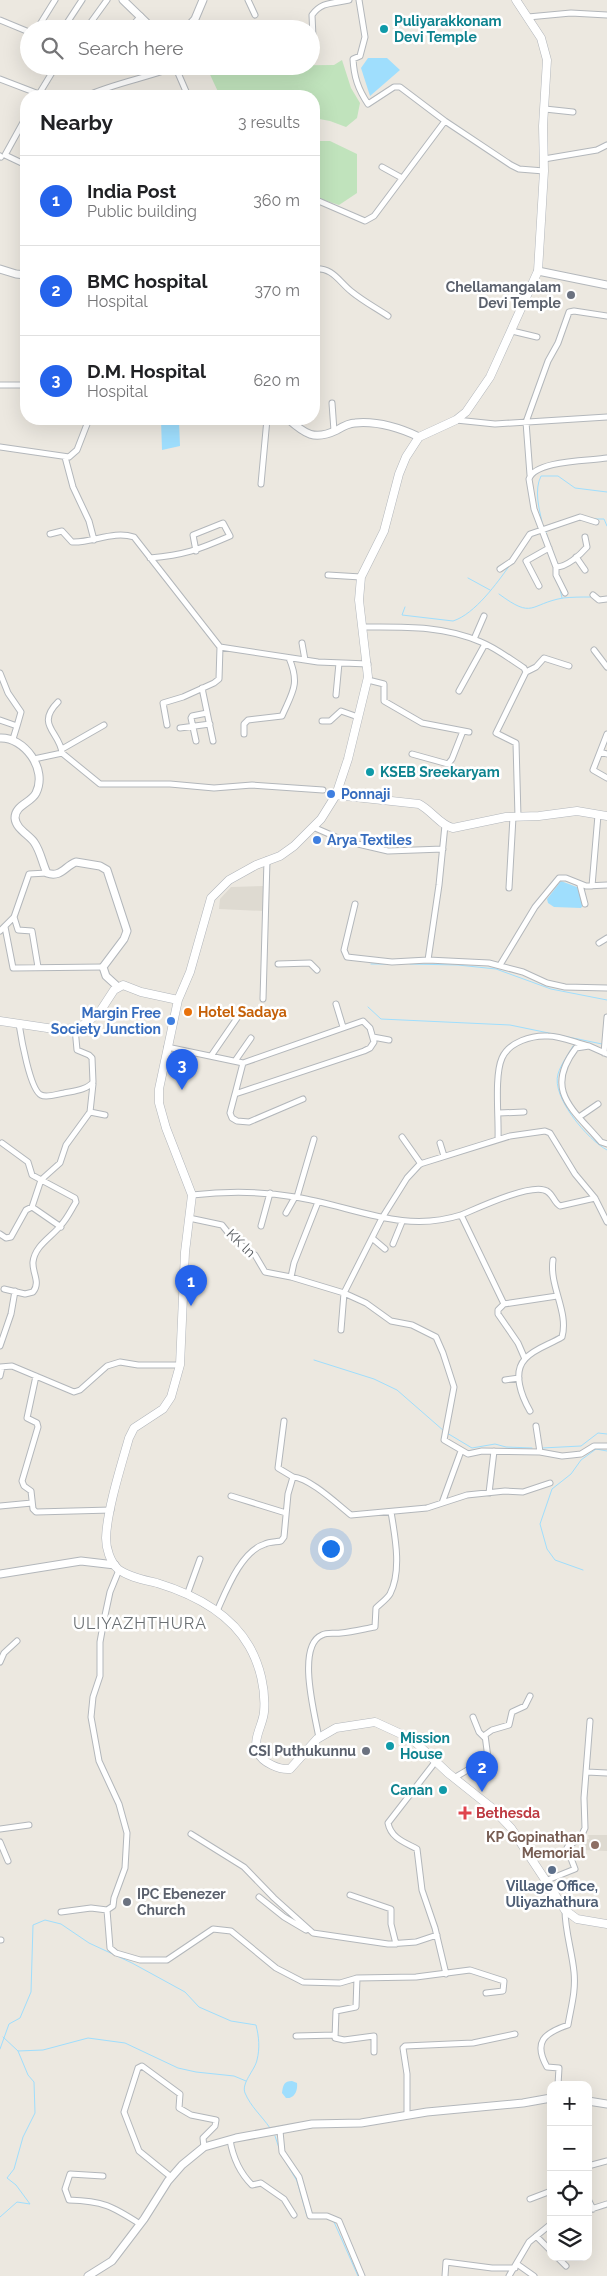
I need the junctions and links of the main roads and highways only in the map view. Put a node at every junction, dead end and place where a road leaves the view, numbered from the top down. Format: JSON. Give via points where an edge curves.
{"nodes":[{"id":1,"x":516,"y":0,"type":"edge"},
{"id":2,"x":336,"y":795,"type":"junction"},
{"id":3,"x":607,"y":816,"type":"edge"},
{"id":4,"x":178,"y":1000,"type":"junction"},
{"id":5,"x":0,"y":1021,"type":"edge"},
{"id":6,"x":607,"y":1924,"type":"edge"}],
"edges":[{"from":1,"to":2,"type":"main road","via":[[541,38],[547,60],[538,271],[490,377],[466,412],[419,437],[399,474],[384,531],[362,577],[359,594],[368,680]]},
{"from":2,"to":3,"type":"main road","via":[[419,804],[453,828],[488,820],[577,811]]},
{"from":2,"to":4,"type":"main road","via":[[321,819],[294,846],[234,877],[215,892]]},
{"from":4,"to":5,"type":"main road","via":[[123,985],[118,987],[99,1014],[75,1028]]},
{"from":4,"to":6,"type":"main road","via":[[159,1102],[192,1195],[185,1252],[180,1365],[171,1397],[163,1409],[134,1428],[129,1438],[106,1538],[110,1558],[117,1567],[187,1594],[217,1611],[236,1627],[257,1662],[263,1687],[264,1713],[256,1742],[257,1752],[262,1758],[290,1769],[319,1738],[336,1728],[375,1722],[412,1739],[511,1828],[565,1910],[576,1919]]}]}
